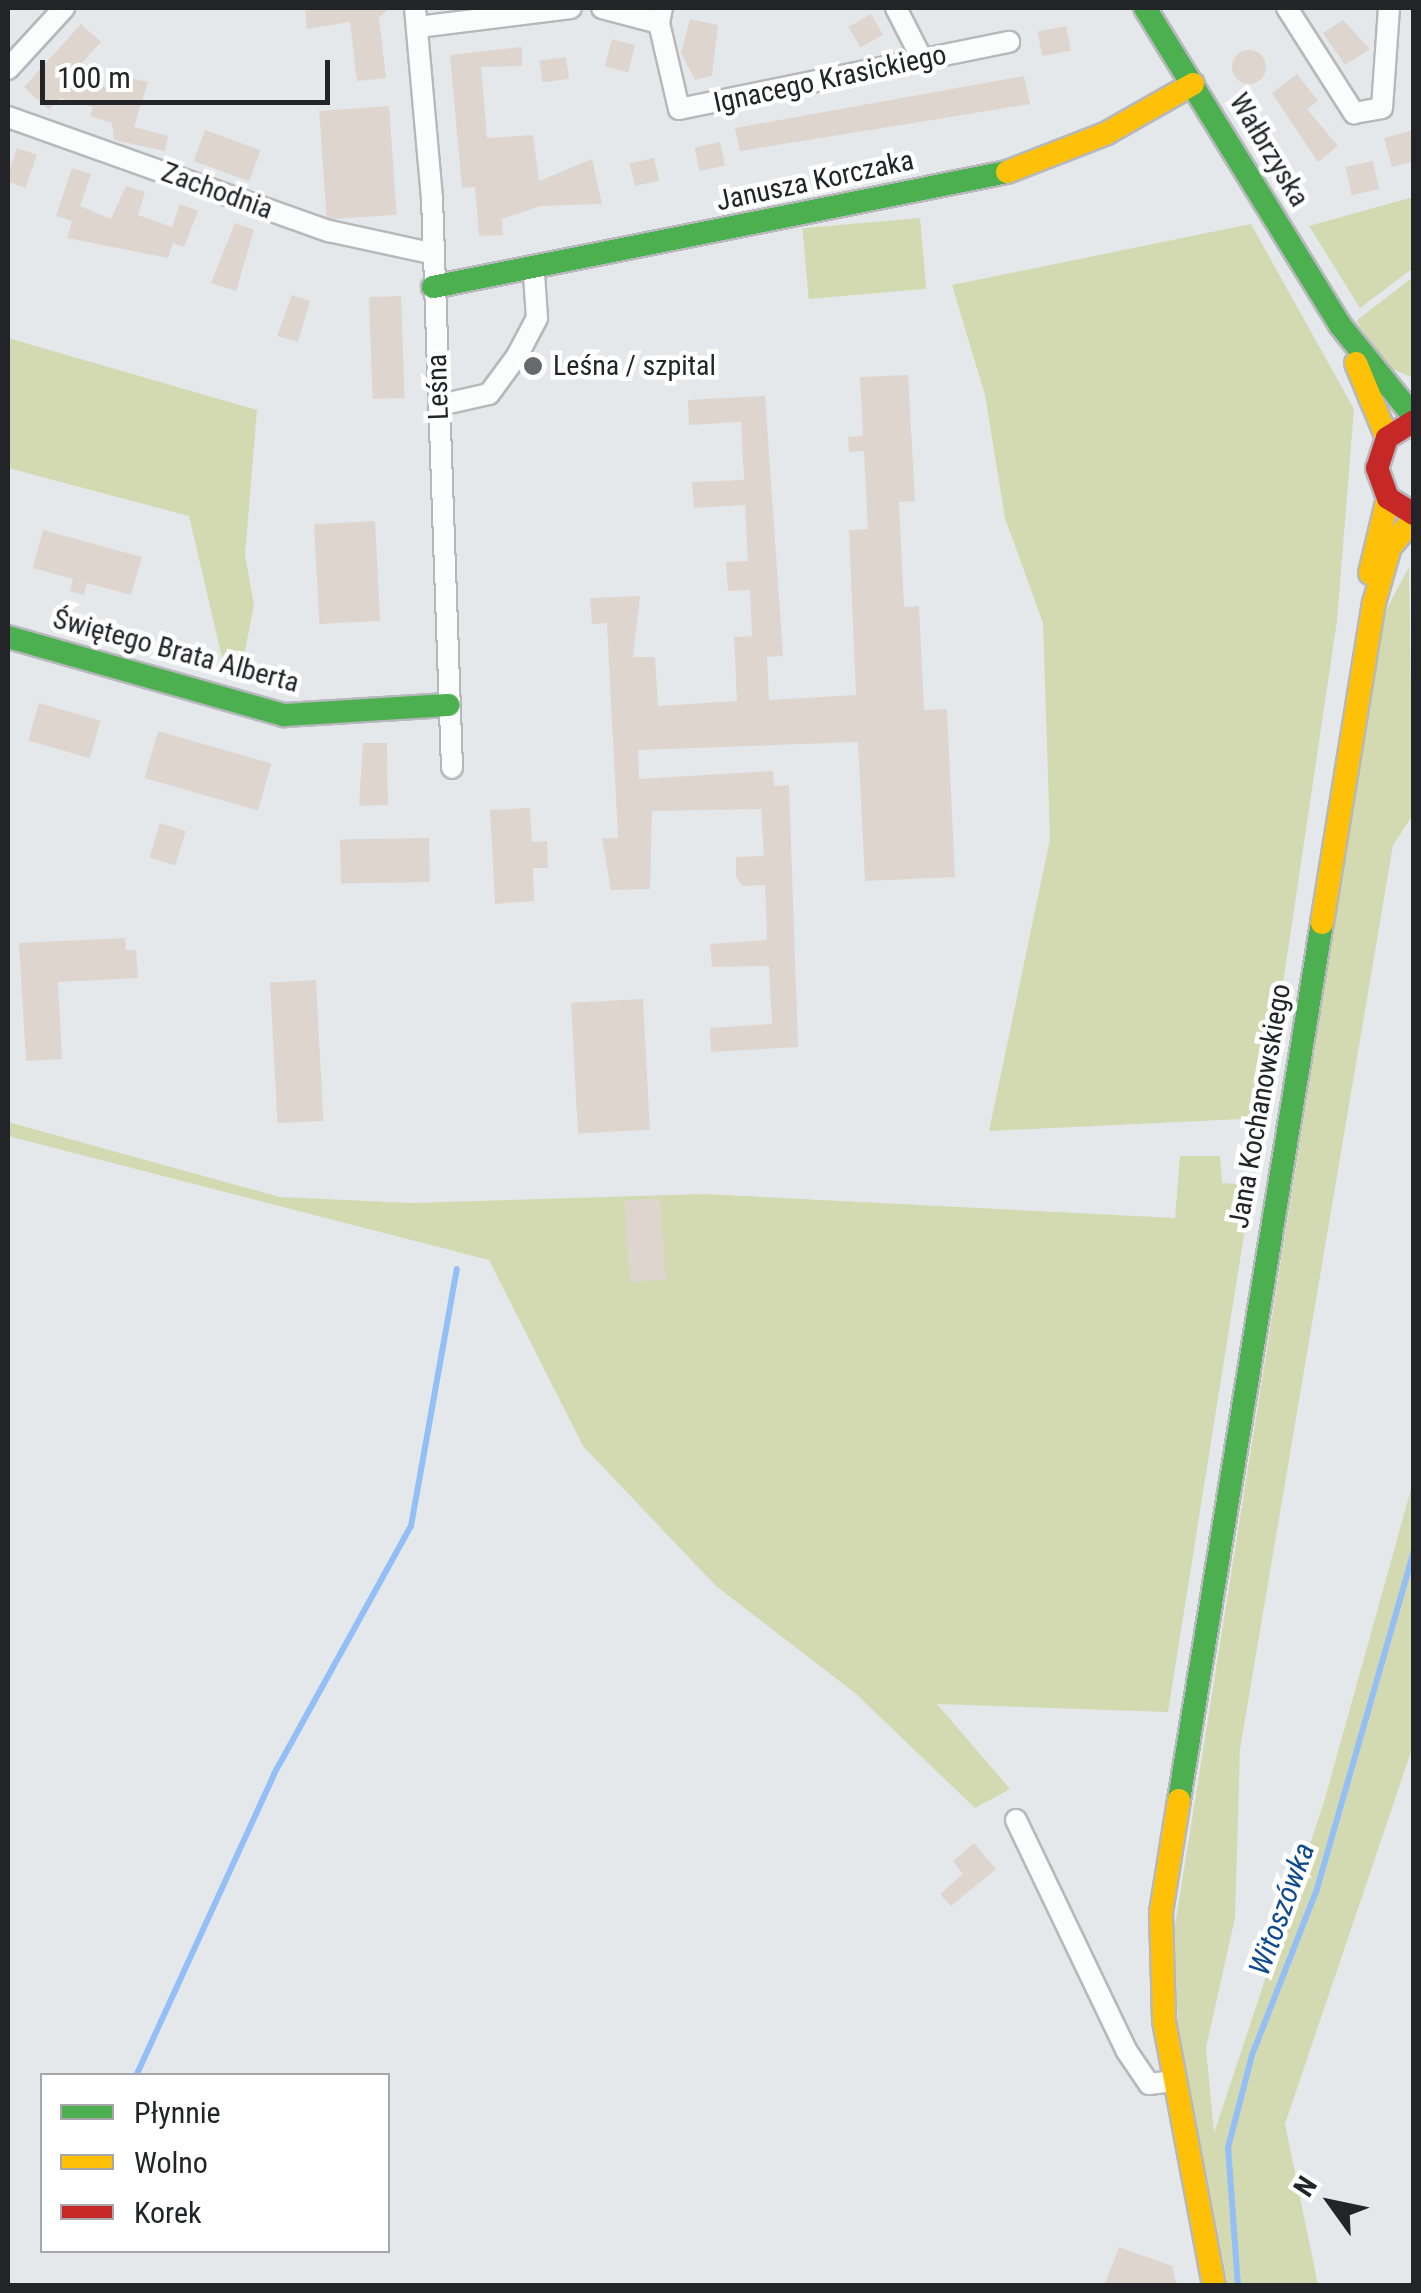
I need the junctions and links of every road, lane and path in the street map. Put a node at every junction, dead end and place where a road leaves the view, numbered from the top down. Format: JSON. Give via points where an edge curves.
{"nodes":[{"id":1,"x":64,"y":8,"type":"edge"},
{"id":2,"x":571,"y":8,"type":"edge"},
{"id":3,"x":602,"y":8,"type":"edge"},
{"id":4,"x":896,"y":8,"type":"edge"},
{"id":5,"x":1146,"y":8,"type":"edge"},
{"id":6,"x":1286,"y":8,"type":"edge"},
{"id":7,"x":1390,"y":8,"type":"edge"},
{"id":8,"x":661,"y":15,"type":"edge"},
{"id":9,"x":417,"y":17,"type":"edge"},
{"id":10,"x":1009,"y":42,"type":"dead end"},
{"id":11,"x":920,"y":57,"type":"junction"},
{"id":12,"x":8,"y":69,"type":"edge"},
{"id":13,"x":1193,"y":84,"type":"junction"},
{"id":14,"x":8,"y":117,"type":"edge"},
{"id":15,"x":430,"y":253,"type":"junction"},
{"id":16,"x":534,"y":274,"type":"junction"},
{"id":17,"x":433,"y":287,"type":"junction"},
{"id":18,"x":1340,"y":325,"type":"junction"},
{"id":19,"x":440,"y":405,"type":"junction"},
{"id":20,"x":1414,"y":419,"type":"edge"},
{"id":21,"x":1387,"y":438,"type":"junction"},
{"id":22,"x":1388,"y":498,"type":"junction"},
{"id":23,"x":1414,"y":516,"type":"edge"},
{"id":24,"x":1374,"y":603,"type":"junction"},
{"id":25,"x":8,"y":637,"type":"edge"},
{"id":26,"x":450,"y":705,"type":"junction"},
{"id":27,"x":452,"y":768,"type":"dead end"},
{"id":28,"x":1016,"y":1820,"type":"dead end"},
{"id":29,"x":1173,"y":2080,"type":"junction"},
{"id":30,"x":1214,"y":2286,"type":"edge"}],
"edges":[{"from":1,"to":12,"type":"street"},
{"from":2,"to":9,"type":"street"},
{"from":3,"to":8,"type":"street","name":"Ignacego Krasickiego"},
{"from":4,"to":11,"type":"street"},
{"from":5,"to":13,"type":"street","name":"Wałbrzyska"},
{"from":6,"to":7,"type":"street","via":[[1354,112],[1382,108]]},
{"from":8,"to":11,"type":"street","name":"Ignacego Krasickiego","via":[[679,110]]},
{"from":9,"to":15,"type":"street","name":"Leśna"},
{"from":10,"to":11,"type":"street","name":"Ignacego Krasickiego"},
{"from":13,"to":16,"type":"street","name":"Janusza Korczaka","via":[[1107,133],[1010,170]]},
{"from":13,"to":18,"type":"street","name":"Wałbrzyska"},
{"from":14,"to":15,"type":"street","name":"Zachodnia","via":[[329,232]]},
{"from":15,"to":17,"type":"street","name":"Leśna"},
{"from":16,"to":17,"type":"street","name":"Janusza Korczaka"},
{"from":16,"to":19,"type":"street","via":[[537,318],[517,356],[489,394]]},
{"from":17,"to":19,"type":"street","name":"Leśna"},
{"from":18,"to":20,"type":"street","name":"Wałbrzyska"},
{"from":18,"to":21,"type":"street","name":"Wałbrzyska"},
{"from":19,"to":26,"type":"street","name":"Leśna"},
{"from":20,"to":21,"type":"street"},
{"from":21,"to":22,"type":"street","via":[[1377,468]]},
{"from":22,"to":23,"type":"street"},
{"from":22,"to":24,"type":"street","via":[[1370,552]]},
{"from":23,"to":24,"type":"street","name":"Jana Kochanowskiego","via":[[1390,548]]},
{"from":24,"to":29,"type":"street","name":"Jana Kochanowskiego","via":[[1161,1912]]},
{"from":25,"to":26,"type":"street","name":"Świętego Brata Alberta","via":[[284,714]]},
{"from":26,"to":27,"type":"street","name":"Leśna"},
{"from":28,"to":29,"type":"street","via":[[1126,2050],[1149,2084]]},
{"from":29,"to":30,"type":"street","name":"Jana Kochanowskiego"}]}
